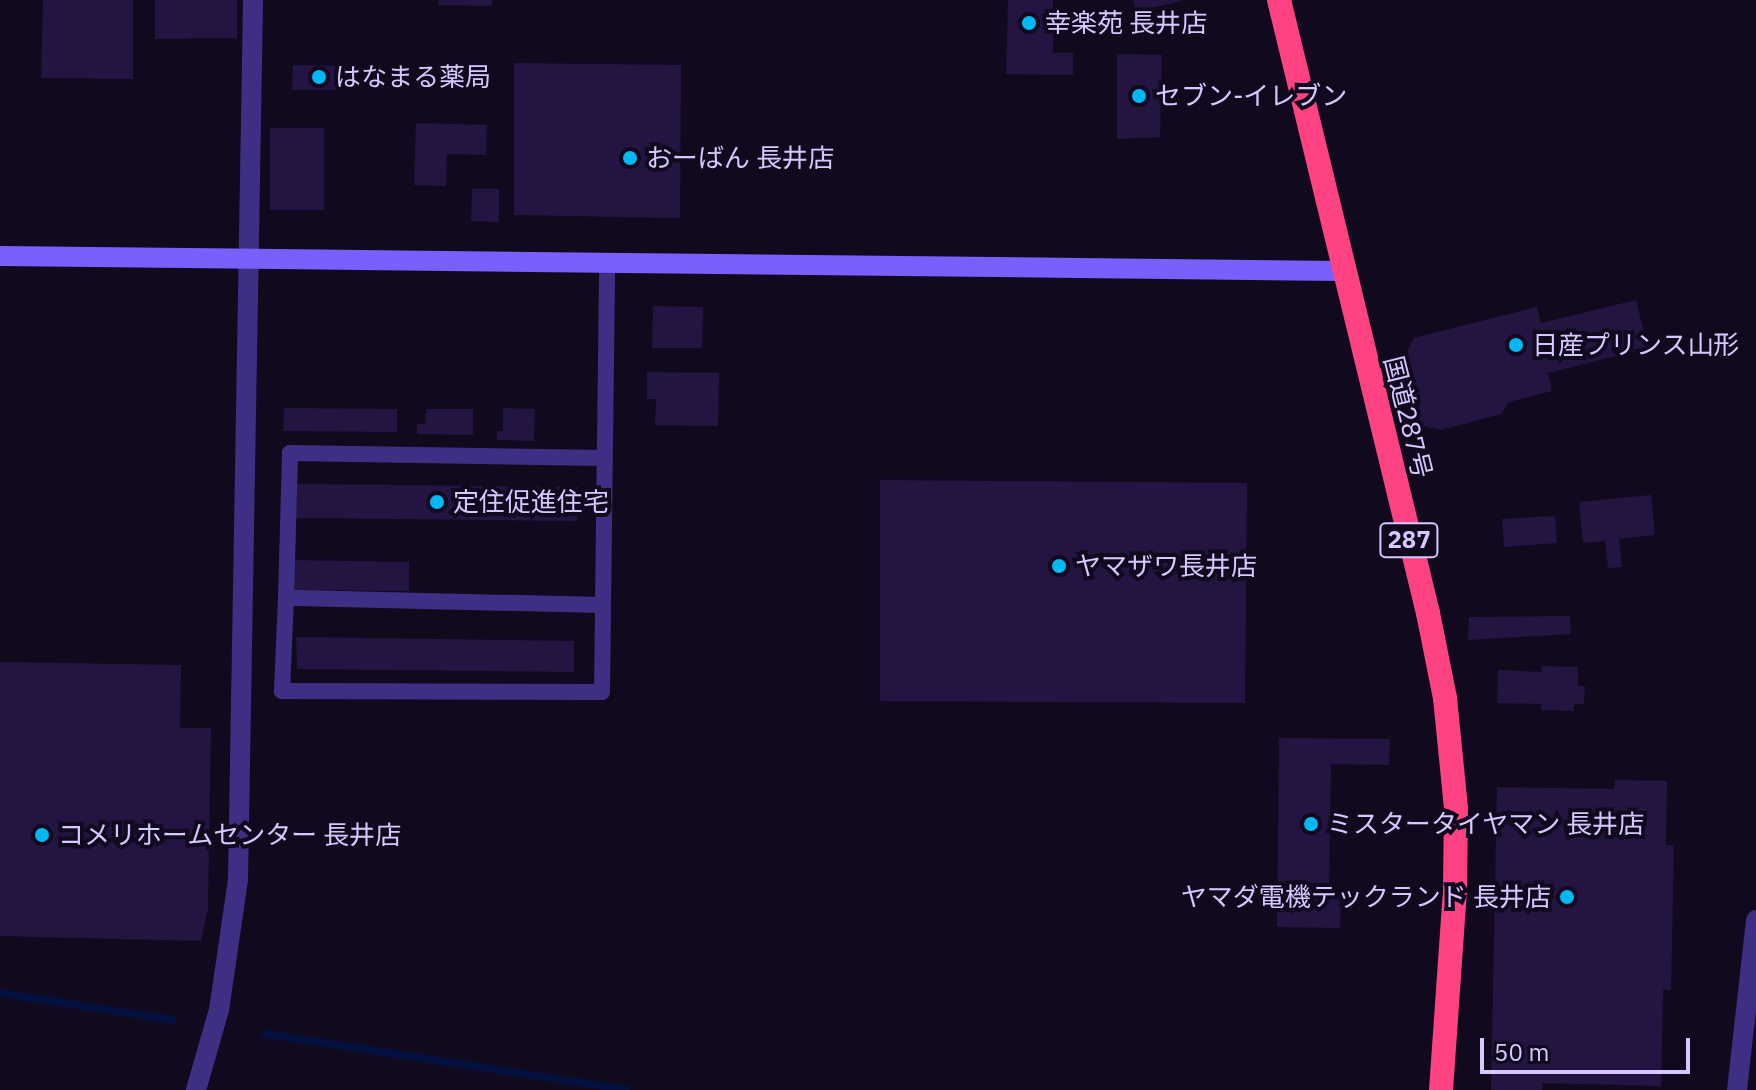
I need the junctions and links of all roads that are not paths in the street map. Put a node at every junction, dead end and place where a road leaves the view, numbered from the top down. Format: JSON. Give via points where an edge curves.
{"nodes":[{"id":1,"x":253,"y":0,"type":"edge"},
{"id":2,"x":1279,"y":0,"type":"edge"},
{"id":3,"x":0,"y":256,"type":"edge"},
{"id":4,"x":250,"y":260,"type":"junction"},
{"id":5,"x":607,"y":264,"type":"junction"},
{"id":6,"x":1342,"y":271,"type":"junction"},
{"id":7,"x":605,"y":458,"type":"junction"},
{"id":8,"x":286,"y":598,"type":"junction"},
{"id":9,"x":603,"y":605,"type":"junction"},
{"id":10,"x":1756,"y":920,"type":"edge"},
{"id":11,"x":196,"y":1090,"type":"edge"},
{"id":12,"x":1441,"y":1090,"type":"edge"},
{"id":13,"x":1737,"y":1090,"type":"edge"}],
"edges":[{"from":1,"to":4,"type":"street"},
{"from":2,"to":6,"type":"highway","name":"国道287号","number":"287"},
{"from":3,"to":4,"type":"street"},
{"from":4,"to":5,"type":"street"},
{"from":4,"to":11,"type":"street","via":[[238,880],[219,1010]]},
{"from":5,"to":6,"type":"street"},
{"from":5,"to":7,"type":"lane"},
{"from":6,"to":12,"type":"highway","name":"国道287号","number":"287","via":[[1428,613],[1452,747],[1455,890]]},
{"from":7,"to":8,"type":"lane","via":[[290,453]]},
{"from":7,"to":9,"type":"lane"},
{"from":8,"to":9,"type":"lane"},
{"from":8,"to":9,"type":"lane","via":[[282,691],[602,692]]},
{"from":10,"to":13,"type":"street"}]}
